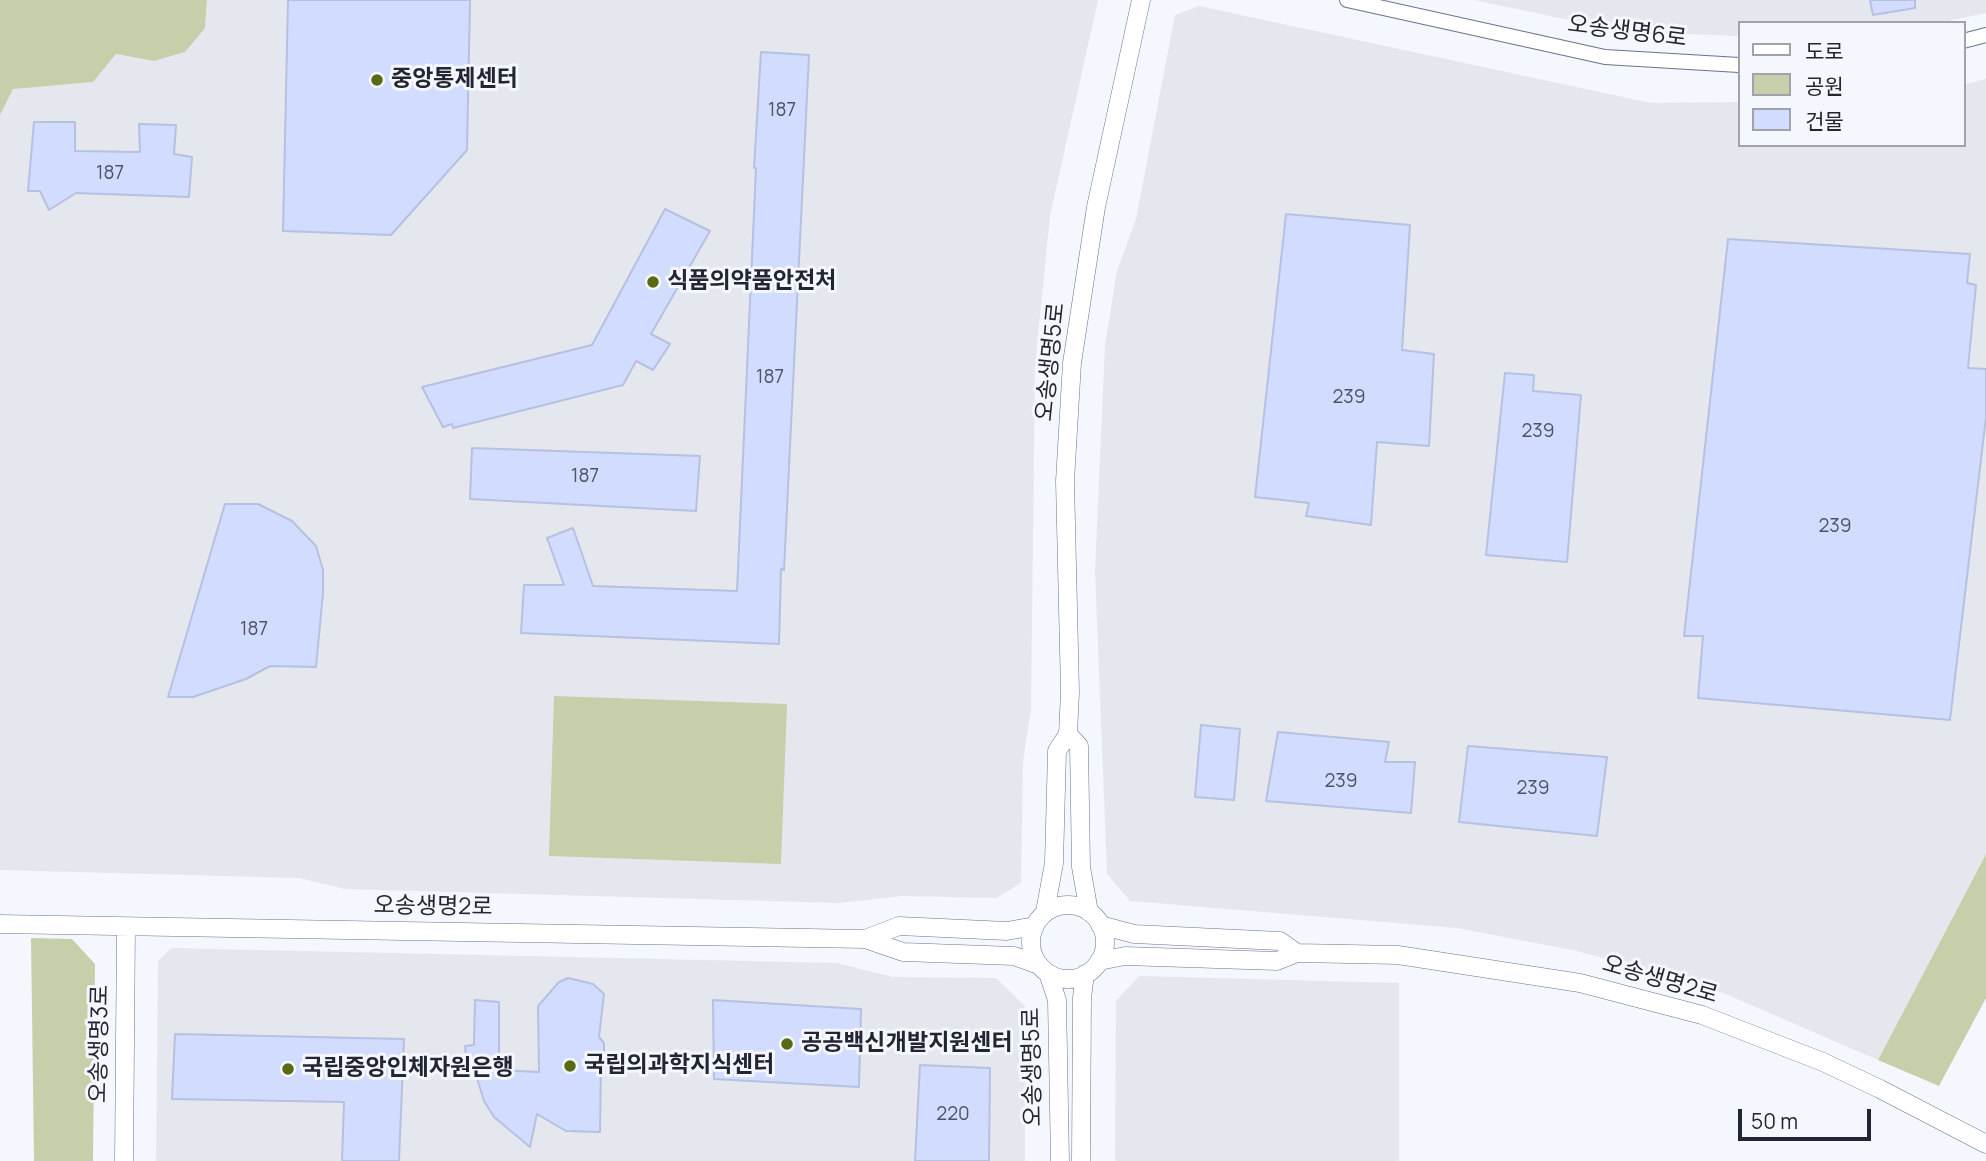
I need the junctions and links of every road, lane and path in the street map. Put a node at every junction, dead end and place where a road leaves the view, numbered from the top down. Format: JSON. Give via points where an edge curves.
{"nodes":[{"id":1,"x":1141,"y":0,"type":"edge"},
{"id":2,"x":1347,"y":0,"type":"edge"},
{"id":3,"x":1986,"y":35,"type":"edge"},
{"id":4,"x":1965,"y":40,"type":"edge"},
{"id":5,"x":1738,"y":65,"type":"edge"},
{"id":6,"x":1068,"y":734,"type":"junction"},
{"id":7,"x":1095,"y":918,"type":"junction"},
{"id":8,"x":1040,"y":919,"type":"junction"},
{"id":9,"x":0,"y":924,"type":"edge"},
{"id":10,"x":126,"y":928,"type":"junction"},
{"id":11,"x":865,"y":939,"type":"junction"},
{"id":12,"x":1297,"y":953,"type":"junction"},
{"id":13,"x":1099,"y":961,"type":"junction"},
{"id":14,"x":1044,"y":969,"type":"junction"},
{"id":15,"x":1085,"y":974,"type":"junction"},
{"id":16,"x":1986,"y":1143,"type":"edge"},
{"id":17,"x":124,"y":1161,"type":"edge"},
{"id":18,"x":1060,"y":1161,"type":"edge"},
{"id":19,"x":1081,"y":1161,"type":"edge"}],
"edges":[{"from":1,"to":6,"type":"street","name":"오송생명5로","via":[[1096,207],[1073,363],[1065,481]]},
{"from":2,"to":5,"type":"street","name":"오송생명6로","via":[[1605,57]]},
{"from":3,"to":4,"type":"street"},
{"from":6,"to":7,"type":"street","name":"오송생명5로","via":[[1079,746],[1082,867]]},
{"from":6,"to":8,"type":"street","name":"오송생명5로","via":[[1057,751],[1054,863]]},
{"from":7,"to":8,"type":"street","via":[[1079,906],[1067,905],[1055,907]]},
{"from":7,"to":12,"type":"street","name":"오송생명2로","via":[[1134,934],[1280,941]]},
{"from":7,"to":13,"type":"street","via":[[1105,944]]},
{"from":8,"to":11,"type":"street","name":"오송생명2로","via":[[1007,931],[899,926]]},
{"from":8,"to":14,"type":"street","via":[[1031,943],[1033,955]]},
{"from":9,"to":10,"type":"street","name":"오송생명2로"},
{"from":10,"to":11,"type":"street","name":"오송생명2로"},
{"from":10,"to":17,"type":"street","name":"오송생명3로"},
{"from":11,"to":14,"type":"street","name":"오송생명2로","via":[[904,952],[1014,956]]},
{"from":12,"to":13,"type":"street","name":"오송생명2로","via":[[1277,961],[1125,956]]},
{"from":12,"to":16,"type":"street","name":"오송생명2로","via":[[1398,956],[1464,965],[1580,983],[1702,1015],[1823,1062]]},
{"from":13,"to":15,"type":"street"},
{"from":14,"to":15,"type":"street","via":[[1060,978]]},
{"from":14,"to":18,"type":"street","name":"오송생명5로","via":[[1057,1000]]},
{"from":15,"to":19,"type":"street","name":"오송생명5로"}]}
